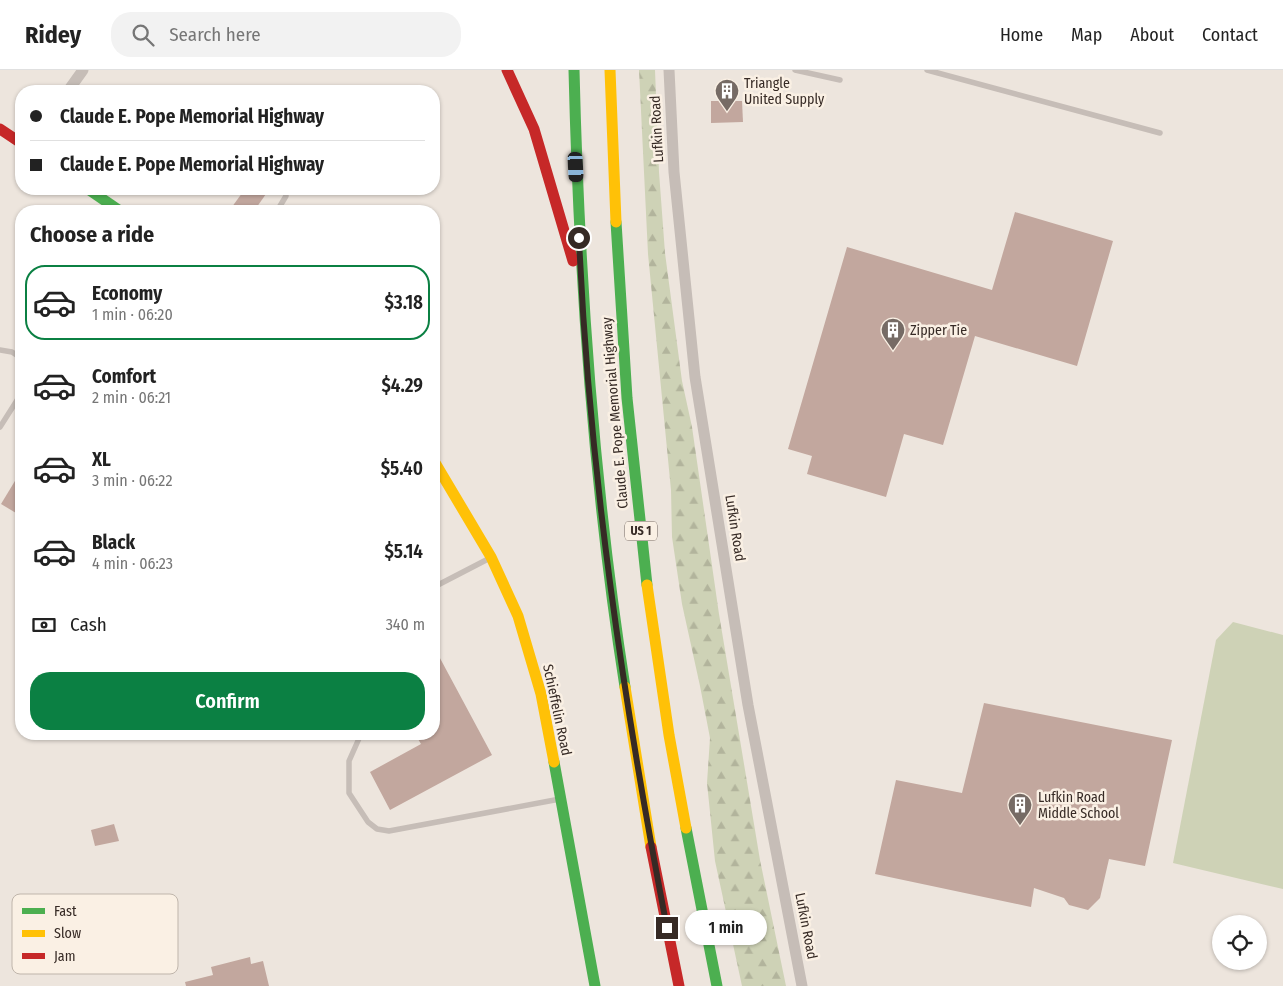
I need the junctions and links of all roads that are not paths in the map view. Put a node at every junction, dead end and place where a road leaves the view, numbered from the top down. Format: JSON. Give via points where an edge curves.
{"nodes":[{"id":1,"x":83,"y":70,"type":"edge"},
{"id":2,"x":507,"y":70,"type":"edge"},
{"id":3,"x":574,"y":70,"type":"edge"},
{"id":4,"x":610,"y":70,"type":"edge"},
{"id":5,"x":669,"y":70,"type":"edge"},
{"id":6,"x":794,"y":70,"type":"edge"},
{"id":7,"x":927,"y":70,"type":"edge"},
{"id":8,"x":840,"y":80,"type":"dead end"},
{"id":9,"x":72,"y":85,"type":"edge"},
{"id":10,"x":0,"y":129,"type":"edge"},
{"id":11,"x":1160,"y":133,"type":"dead end"},
{"id":12,"x":15,"y":139,"type":"edge"},
{"id":13,"x":97,"y":195,"type":"edge"},
{"id":14,"x":111,"y":205,"type":"edge"},
{"id":15,"x":582,"y":292,"type":"junction"},
{"id":16,"x":0,"y":350,"type":"edge"},
{"id":17,"x":15,"y":354,"type":"edge"},
{"id":18,"x":15,"y":403,"type":"edge"},
{"id":19,"x":1,"y":423,"type":"edge"},
{"id":20,"x":440,"y":469,"type":"edge"},
{"id":21,"x":491,"y":557,"type":"junction"},
{"id":22,"x":440,"y":584,"type":"edge"},
{"id":23,"x":358,"y":740,"type":"edge"},
{"id":24,"x":560,"y":799,"type":"junction"},
{"id":25,"x":595,"y":986,"type":"edge"},
{"id":26,"x":679,"y":986,"type":"edge"},
{"id":27,"x":717,"y":986,"type":"edge"},
{"id":28,"x":802,"y":986,"type":"edge"}],
"edges":[{"from":1,"to":9,"type":"street"},
{"from":2,"to":15,"type":"main road","via":[[534,129]]},
{"from":3,"to":15,"type":"main road","name":"Claude E. Pope Memorial Highway","number":"US 1"},
{"from":4,"to":27,"type":"main road","name":"Claude E. Pope Memorial Highway","number":"US 1","via":[[618,271],[631,445],[669,734]]},
{"from":5,"to":28,"type":"street","name":"Lufkin Road","via":[[674,172],[695,377],[748,705]]},
{"from":6,"to":8,"type":"lane"},
{"from":7,"to":11,"type":"lane"},
{"from":10,"to":12,"type":"main road"},
{"from":13,"to":14,"type":"main road"},
{"from":15,"to":26,"type":"main road","name":"Claude E. Pope Memorial Highway","number":"US 1","via":[[604,531],[624,684]]},
{"from":16,"to":17,"type":"lane"},
{"from":18,"to":19,"type":"lane"},
{"from":20,"to":21,"type":"main road","name":"Schieffelin Road"},
{"from":21,"to":22,"type":"lane"},
{"from":21,"to":24,"type":"main road","name":"Schieffelin Road","via":[[518,616],[541,694]]},
{"from":23,"to":24,"type":"lane","via":[[349,761],[349,793],[368,822],[377,829],[389,831]]},
{"from":24,"to":25,"type":"main road","name":"Schieffelin Road"}]}
